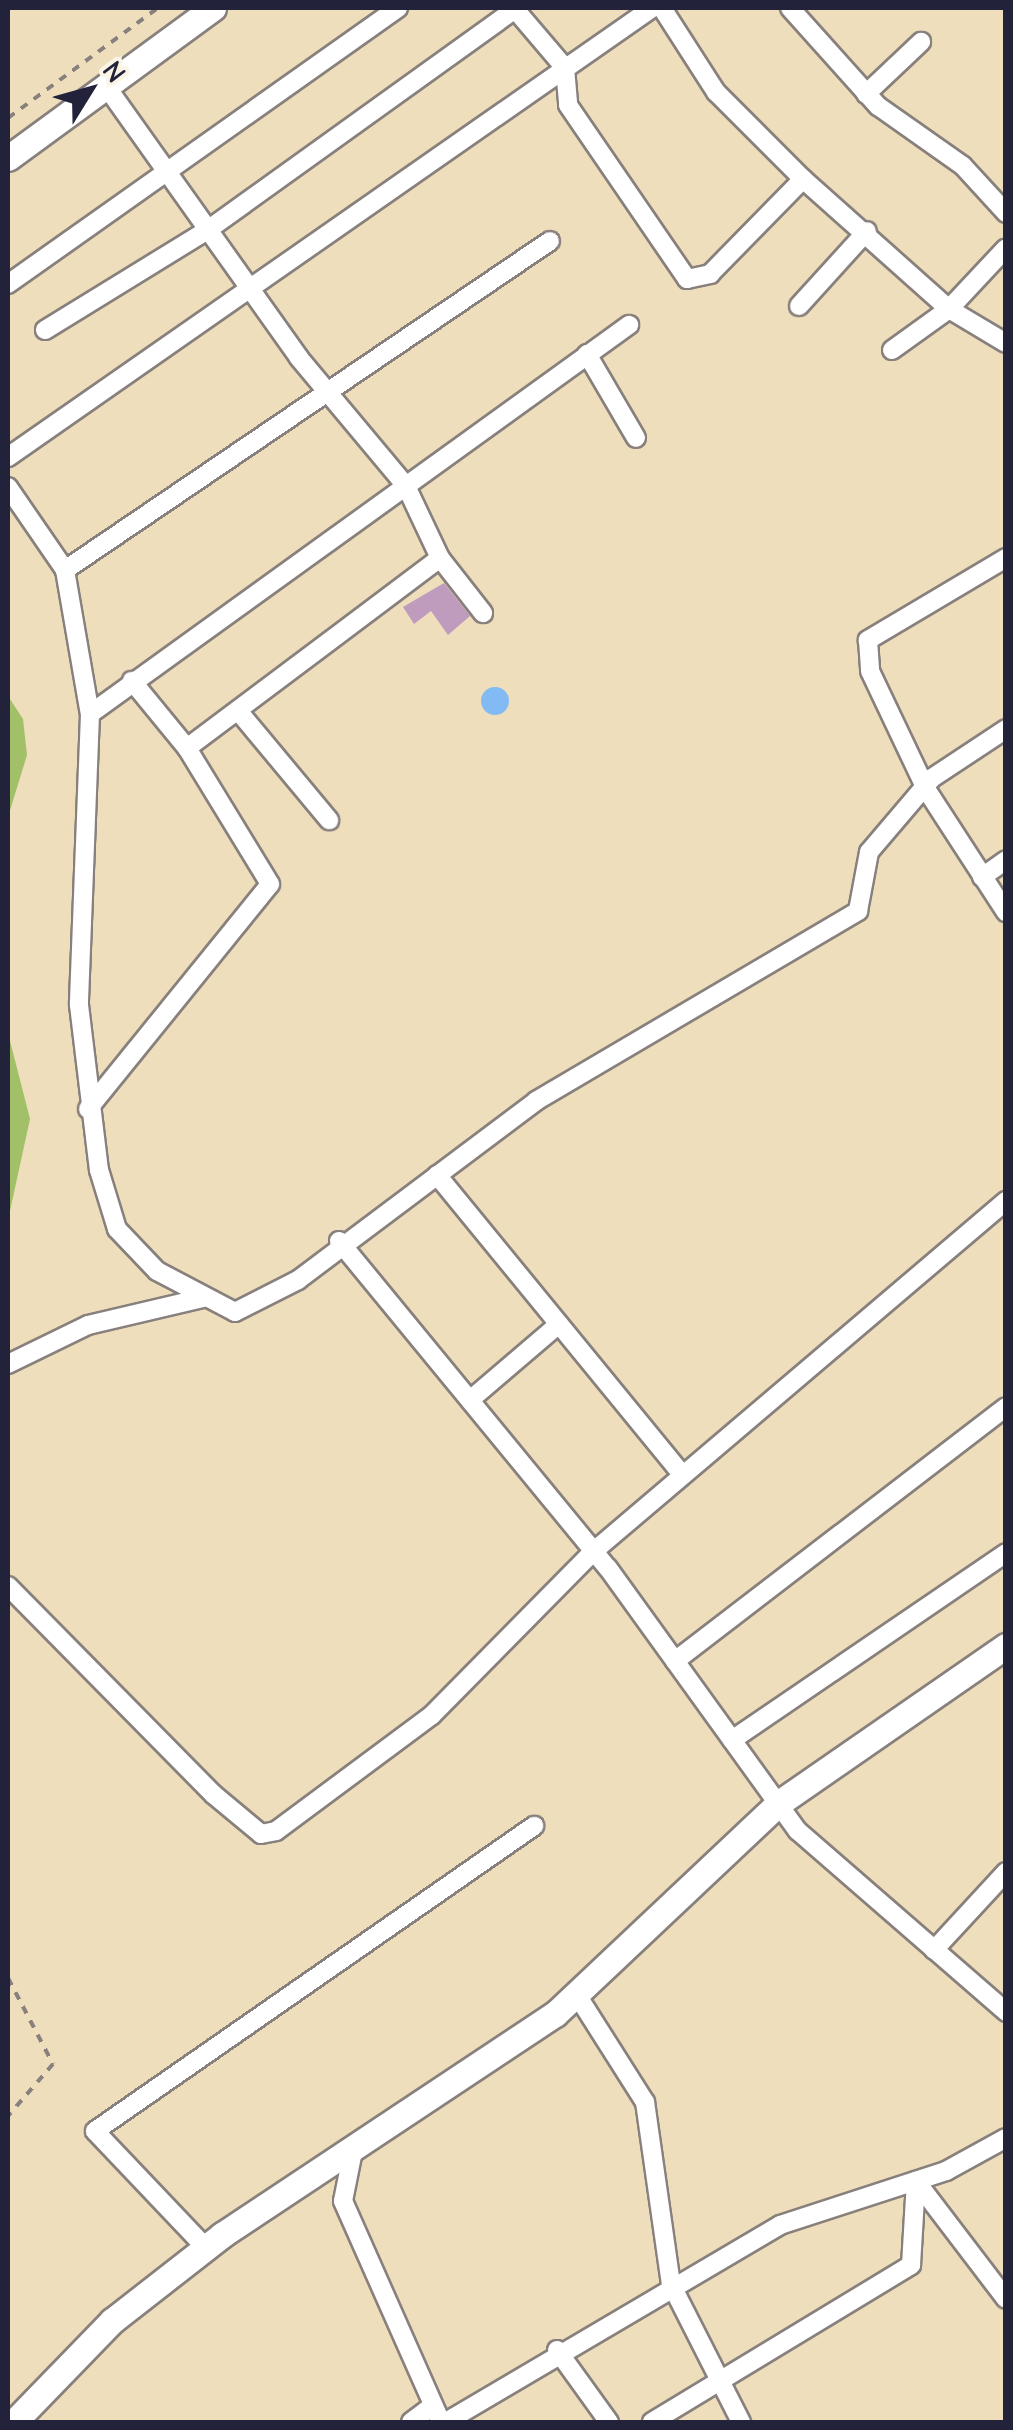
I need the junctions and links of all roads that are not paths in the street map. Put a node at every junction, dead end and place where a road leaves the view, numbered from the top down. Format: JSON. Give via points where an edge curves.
{"nodes":[{"id":1,"x":213,"y":8,"type":"edge"},
{"id":2,"x":398,"y":8,"type":"edge"},
{"id":3,"x":514,"y":8,"type":"edge"},
{"id":4,"x":652,"y":8,"type":"edge"},
{"id":5,"x":662,"y":8,"type":"edge"},
{"id":6,"x":790,"y":8,"type":"edge"},
{"id":7,"x":921,"y":42,"type":"dead end"},
{"id":8,"x":565,"y":68,"type":"junction"},
{"id":9,"x":106,"y":86,"type":"junction"},
{"id":10,"x":866,"y":94,"type":"junction"},
{"id":11,"x":8,"y":158,"type":"edge"},
{"id":12,"x":166,"y":169,"type":"junction"},
{"id":13,"x":803,"y":179,"type":"junction"},
{"id":14,"x":1006,"y":212,"type":"edge"},
{"id":15,"x":209,"y":229,"type":"junction"},
{"id":16,"x":867,"y":231,"type":"junction"},
{"id":17,"x":550,"y":241,"type":"dead end"},
{"id":18,"x":1006,"y":248,"type":"edge"},
{"id":19,"x":8,"y":284,"type":"edge"},
{"id":20,"x":252,"y":290,"type":"junction"},
{"id":21,"x":799,"y":306,"type":"dead end"},
{"id":22,"x":949,"y":309,"type":"junction"},
{"id":23,"x":629,"y":325,"type":"dead end"},
{"id":24,"x":45,"y":330,"type":"dead end"},
{"id":25,"x":1006,"y":343,"type":"edge"},
{"id":26,"x":892,"y":350,"type":"dead end"},
{"id":27,"x":587,"y":354,"type":"junction"},
{"id":28,"x":324,"y":388,"type":"junction"},
{"id":29,"x":636,"y":438,"type":"dead end"},
{"id":30,"x":8,"y":457,"type":"edge"},
{"id":31,"x":8,"y":486,"type":"edge"},
{"id":32,"x":406,"y":486,"type":"junction"},
{"id":33,"x":440,"y":558,"type":"junction"},
{"id":34,"x":1006,"y":558,"type":"edge"},
{"id":35,"x":65,"y":570,"type":"junction"},
{"id":36,"x":484,"y":613,"type":"dead end"},
{"id":37,"x":132,"y":682,"type":"junction"},
{"id":38,"x":240,"y":712,"type":"junction"},
{"id":39,"x":90,"y":714,"type":"junction"},
{"id":40,"x":1006,"y":729,"type":"edge"},
{"id":41,"x":187,"y":748,"type":"junction"},
{"id":42,"x":926,"y":789,"type":"junction"},
{"id":43,"x":329,"y":820,"type":"dead end"},
{"id":44,"x":1006,"y":860,"type":"edge"},
{"id":45,"x":982,"y":877,"type":"junction"},
{"id":46,"x":1006,"y":912,"type":"edge"},
{"id":47,"x":88,"y":1109,"type":"junction"},
{"id":48,"x":438,"y":1174,"type":"junction"},
{"id":49,"x":1006,"y":1201,"type":"edge"},
{"id":50,"x":339,"y":1241,"type":"junction"},
{"id":51,"x":202,"y":1298,"type":"junction"},
{"id":52,"x":559,"y":1324,"type":"junction"},
{"id":53,"x":8,"y":1364,"type":"edge"},
{"id":54,"x":470,"y":1400,"type":"junction"},
{"id":55,"x":1006,"y":1407,"type":"edge"},
{"id":56,"x":682,"y":1474,"type":"junction"},
{"id":57,"x":594,"y":1550,"type":"junction"},
{"id":58,"x":1006,"y":1553,"type":"edge"},
{"id":59,"x":8,"y":1586,"type":"edge"},
{"id":60,"x":1006,"y":1646,"type":"edge"},
{"id":61,"x":676,"y":1661,"type":"junction"},
{"id":62,"x":732,"y":1740,"type":"junction"},
{"id":63,"x":779,"y":1803,"type":"junction"},
{"id":64,"x":534,"y":1826,"type":"dead end"},
{"id":65,"x":1006,"y":1872,"type":"edge"},
{"id":66,"x":934,"y":1950,"type":"junction"},
{"id":67,"x":577,"y":1995,"type":"junction"},
{"id":68,"x":1006,"y":2012,"type":"edge"},
{"id":69,"x":1006,"y":2138,"type":"edge"},
{"id":70,"x":352,"y":2156,"type":"junction"},
{"id":71,"x":916,"y":2181,"type":"junction"},
{"id":72,"x":206,"y":2248,"type":"junction"},
{"id":73,"x":672,"y":2286,"type":"junction"},
{"id":74,"x":1006,"y":2299,"type":"edge"},
{"id":75,"x":557,"y":2350,"type":"junction"},
{"id":76,"x":718,"y":2382,"type":"junction"},
{"id":77,"x":439,"y":2417,"type":"edge"},
{"id":78,"x":14,"y":2422,"type":"edge"},
{"id":79,"x":411,"y":2422,"type":"edge"},
{"id":80,"x":609,"y":2422,"type":"edge"},
{"id":81,"x":652,"y":2422,"type":"edge"},
{"id":82,"x":741,"y":2422,"type":"edge"}],
"edges":[{"from":1,"to":9,"type":"street"},
{"from":2,"to":12,"type":"street"},
{"from":3,"to":8,"type":"street"},
{"from":3,"to":15,"type":"street"},
{"from":4,"to":8,"type":"street"},
{"from":5,"to":13,"type":"street","via":[[716,92]]},
{"from":6,"to":10,"type":"street"},
{"from":7,"to":10,"type":"street"},
{"from":8,"to":13,"type":"street","via":[[568,105],[687,278],[710,274]]},
{"from":8,"to":20,"type":"street"},
{"from":9,"to":11,"type":"street"},
{"from":9,"to":12,"type":"street"},
{"from":10,"to":14,"type":"street","via":[[963,166]]},
{"from":12,"to":15,"type":"street"},
{"from":12,"to":19,"type":"street"},
{"from":13,"to":16,"type":"street"},
{"from":15,"to":20,"type":"street"},
{"from":15,"to":24,"type":"street"},
{"from":16,"to":21,"type":"street"},
{"from":16,"to":22,"type":"street"},
{"from":17,"to":28,"type":"street"},
{"from":18,"to":22,"type":"street"},
{"from":20,"to":28,"type":"street"},
{"from":20,"to":30,"type":"street"},
{"from":22,"to":25,"type":"street"},
{"from":22,"to":26,"type":"street"},
{"from":23,"to":27,"type":"street"},
{"from":27,"to":29,"type":"street"},
{"from":27,"to":32,"type":"street"},
{"from":28,"to":32,"type":"street"},
{"from":28,"to":35,"type":"street"},
{"from":31,"to":35,"type":"street"},
{"from":32,"to":33,"type":"street"},
{"from":32,"to":37,"type":"street"},
{"from":33,"to":36,"type":"street"},
{"from":33,"to":38,"type":"street"},
{"from":34,"to":42,"type":"street","via":[[868,640],[870,671]]},
{"from":35,"to":39,"type":"street"},
{"from":37,"to":39,"type":"street"},
{"from":37,"to":41,"type":"street"},
{"from":38,"to":41,"type":"street"},
{"from":38,"to":43,"type":"street"},
{"from":39,"to":47,"type":"street","via":[[80,1005]]},
{"from":40,"to":42,"type":"street"},
{"from":41,"to":47,"type":"street","via":[[270,884]]},
{"from":42,"to":45,"type":"street"},
{"from":42,"to":48,"type":"street","via":[[870,852],[858,911],[536,1102]]},
{"from":44,"to":45,"type":"street"},
{"from":45,"to":46,"type":"street"},
{"from":47,"to":51,"type":"street","via":[[116,1229],[157,1271]]},
{"from":48,"to":50,"type":"street"},
{"from":48,"to":52,"type":"street"},
{"from":49,"to":56,"type":"street"},
{"from":50,"to":51,"type":"street","via":[[298,1280],[235,1312]]},
{"from":50,"to":54,"type":"street"},
{"from":51,"to":53,"type":"street","via":[[88,1326]]},
{"from":52,"to":54,"type":"street"},
{"from":52,"to":56,"type":"street"},
{"from":54,"to":57,"type":"street"},
{"from":55,"to":61,"type":"street"},
{"from":56,"to":57,"type":"street"},
{"from":57,"to":59,"type":"street","via":[[432,1715],[260,1834]]},
{"from":57,"to":61,"type":"street"},
{"from":58,"to":62,"type":"street"},
{"from":60,"to":63,"type":"street"},
{"from":61,"to":62,"type":"street"},
{"from":62,"to":63,"type":"street"},
{"from":63,"to":66,"type":"street","via":[[798,1831]]},
{"from":63,"to":67,"type":"street"},
{"from":64,"to":72,"type":"street","via":[[94,2131]]},
{"from":65,"to":66,"type":"street"},
{"from":66,"to":68,"type":"street"},
{"from":67,"to":70,"type":"street"},
{"from":67,"to":73,"type":"street","via":[[645,2102]]},
{"from":69,"to":71,"type":"street"},
{"from":70,"to":72,"type":"street"},
{"from":70,"to":77,"type":"street","via":[[343,2201]]},
{"from":71,"to":73,"type":"street","via":[[780,2225]]},
{"from":71,"to":74,"type":"street"},
{"from":71,"to":76,"type":"street","via":[[911,2264]]},
{"from":72,"to":78,"type":"street","via":[[112,2321]]},
{"from":73,"to":75,"type":"street"},
{"from":73,"to":76,"type":"street"},
{"from":75,"to":77,"type":"street"},
{"from":75,"to":80,"type":"street"},
{"from":76,"to":81,"type":"street"},
{"from":76,"to":82,"type":"street"},
{"from":77,"to":79,"type":"street"}]}
